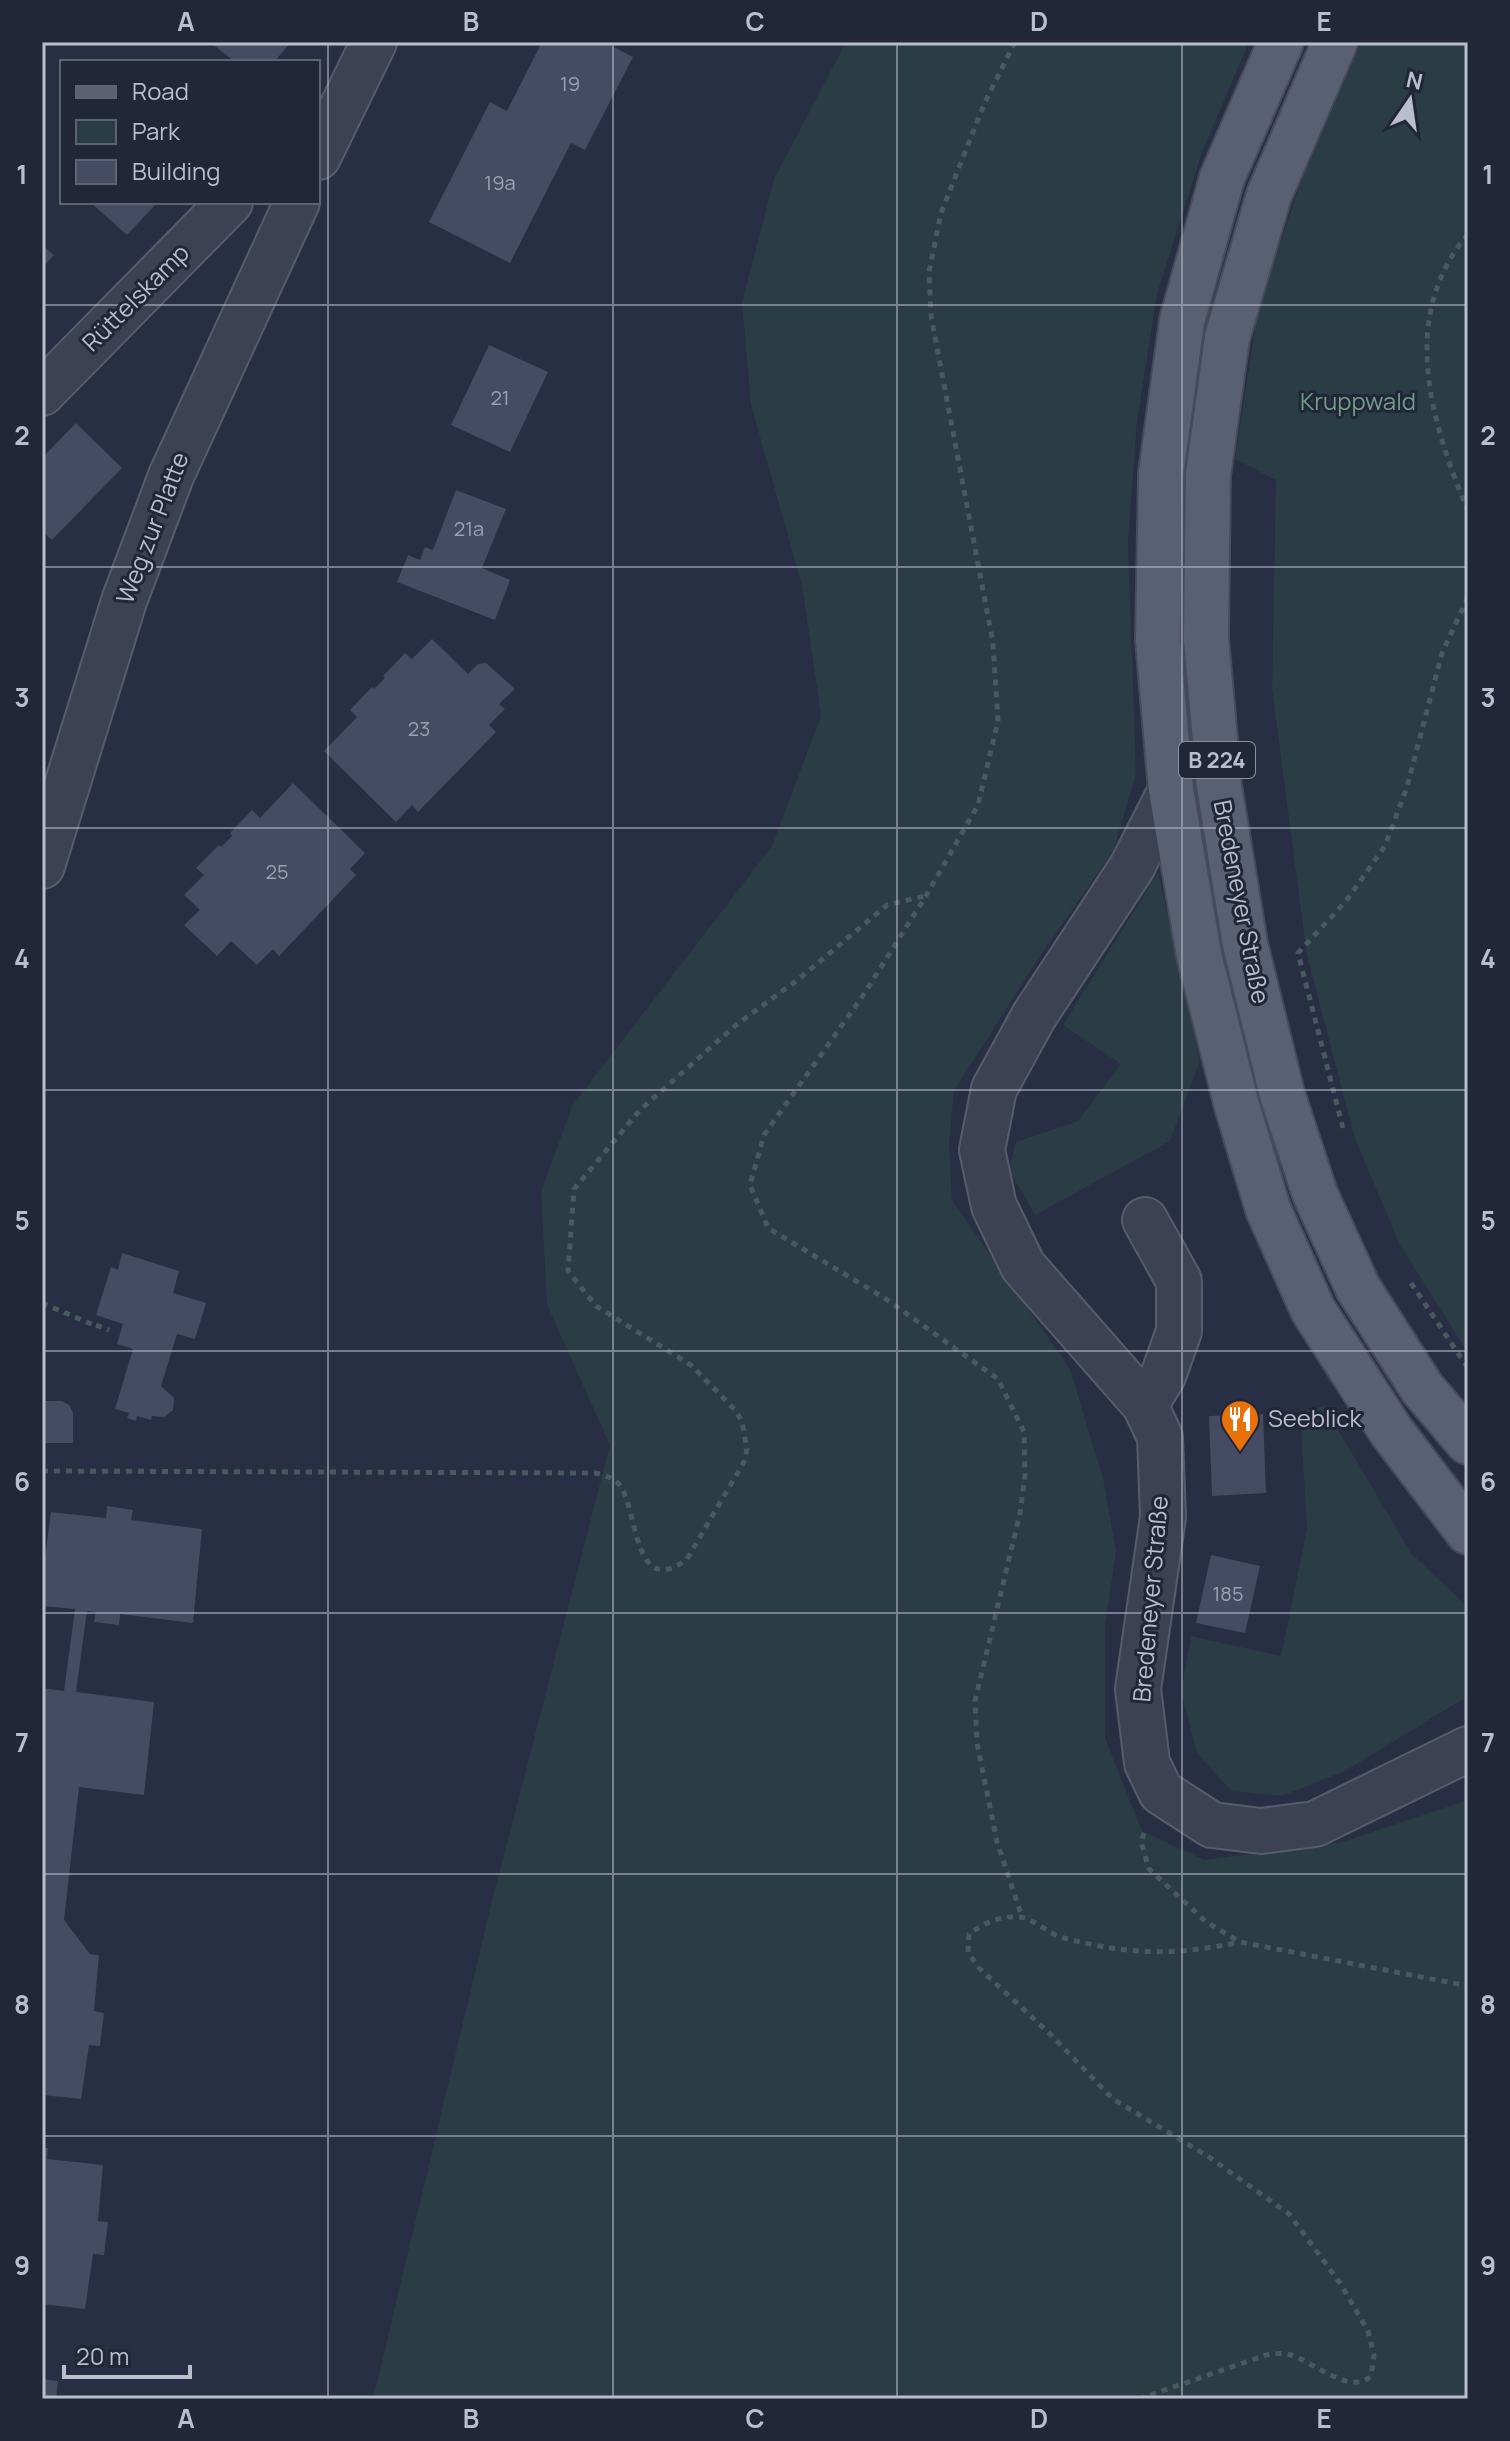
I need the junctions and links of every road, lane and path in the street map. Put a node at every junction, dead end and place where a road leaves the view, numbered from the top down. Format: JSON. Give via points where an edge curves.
{"nodes":[{"id":1,"x":374,"y":42,"type":"edge"},
{"id":2,"x":1015,"y":42,"type":"edge"},
{"id":3,"x":1281,"y":42,"type":"edge"},
{"id":4,"x":1335,"y":42,"type":"edge"},
{"id":5,"x":322,"y":141,"type":"edge"},
{"id":6,"x":228,"y":204,"type":"edge"},
{"id":7,"x":296,"y":204,"type":"edge"},
{"id":8,"x":1468,"y":234,"type":"edge"},
{"id":9,"x":42,"y":393,"type":"edge"},
{"id":10,"x":1468,"y":511,"type":"edge"},
{"id":11,"x":1468,"y":597,"type":"edge"},
{"id":12,"x":1171,"y":790,"type":"junction"},
{"id":13,"x":42,"y":866,"type":"edge"},
{"id":14,"x":926,"y":896,"type":"junction"},
{"id":15,"x":1346,"y":1139,"type":"dead end"},
{"id":16,"x":1145,"y":1220,"type":"dead end"},
{"id":17,"x":1408,"y":1279,"type":"dead end"},
{"id":18,"x":42,"y":1303,"type":"edge"},
{"id":19,"x":109,"y":1330,"type":"dead end"},
{"id":20,"x":1468,"y":1368,"type":"edge"},
{"id":21,"x":1145,"y":1405,"type":"junction"},
{"id":22,"x":1468,"y":1442,"type":"edge"},
{"id":23,"x":42,"y":1471,"type":"edge"},
{"id":24,"x":1468,"y":1532,"type":"edge"},
{"id":25,"x":1468,"y":1749,"type":"edge"},
{"id":26,"x":1161,"y":1792,"type":"junction"},
{"id":27,"x":1022,"y":1917,"type":"junction"},
{"id":28,"x":1240,"y":1942,"type":"junction"},
{"id":29,"x":1468,"y":1986,"type":"edge"},
{"id":30,"x":1139,"y":2399,"type":"edge"}],
"edges":[{"from":1,"to":5,"type":"street"},
{"from":2,"to":14,"type":"path","via":[[941,213],[929,272],[931,316],[993,643],[998,721],[978,805]]},
{"from":3,"to":12,"type":"main road","name":"Bredeneyer Straße","number":"B 224","via":[[1222,178],[1182,321],[1161,474],[1158,640]]},
{"from":4,"to":22,"type":"main road","name":"Bredeneyer Straße","number":"B 224","via":[[1269,195],[1227,338],[1208,475],[1206,638],[1218,771],[1245,944],[1282,1094],[1315,1194],[1358,1288],[1422,1388]]},
{"from":6,"to":9,"type":"street","name":"Rüttelskamp"},
{"from":7,"to":13,"type":"street","name":"Weg zur Platte","via":[[171,476],[124,601]]},
{"from":8,"to":10,"type":"path","via":[[1437,283],[1427,368],[1438,430]]},
{"from":11,"to":15,"type":"path","via":[[1442,653],[1407,787],[1385,846],[1346,901],[1298,953]]},
{"from":12,"to":21,"type":"street","name":"Bredeneyer Straße","via":[[1132,867],[1034,1016],[994,1089],[982,1150],[994,1206],[1023,1266]]},
{"from":12,"to":24,"type":"main road","name":"Bredeneyer Straße","number":"B 224","via":[[1199,955],[1268,1209],[1313,1310],[1391,1431]]},
{"from":14,"to":23,"type":"path","via":[[887,905],[736,1025],[640,1110],[574,1189],[568,1271],[596,1306],[691,1365],[736,1411],[746,1435],[744,1462],[687,1559],[676,1568],[666,1570],[646,1561],[620,1485],[595,1473]]},
{"from":14,"to":27,"type":"path","via":[[764,1135],[750,1185],[768,1228],[886,1299],[998,1379],[1024,1432],[1020,1513],[975,1701],[977,1743],[997,1842]]},
{"from":16,"to":21,"type":"street","via":[[1179,1281],[1179,1331],[1163,1376]]},
{"from":17,"to":20,"type":"path"},
{"from":18,"to":19,"type":"path"},
{"from":21,"to":26,"type":"street","name":"Bredeneyer Straße","via":[[1160,1437],[1163,1517],[1138,1689],[1147,1763]]},
{"from":25,"to":26,"type":"street","via":[[1315,1824],[1261,1831],[1212,1825]]},
{"from":26,"to":28,"type":"path","via":[[1141,1842],[1149,1869],[1205,1921]]},
{"from":27,"to":28,"type":"path","via":[[1060,1937],[1148,1953]]},
{"from":27,"to":30,"type":"path","via":[[987,1921],[969,1934],[968,1952],[978,1967],[1113,2099],[1289,2214],[1340,2283],[1373,2345],[1371,2376],[1360,2383],[1347,2383],[1287,2353],[1266,2355]]},
{"from":28,"to":29,"type":"path"}]}
